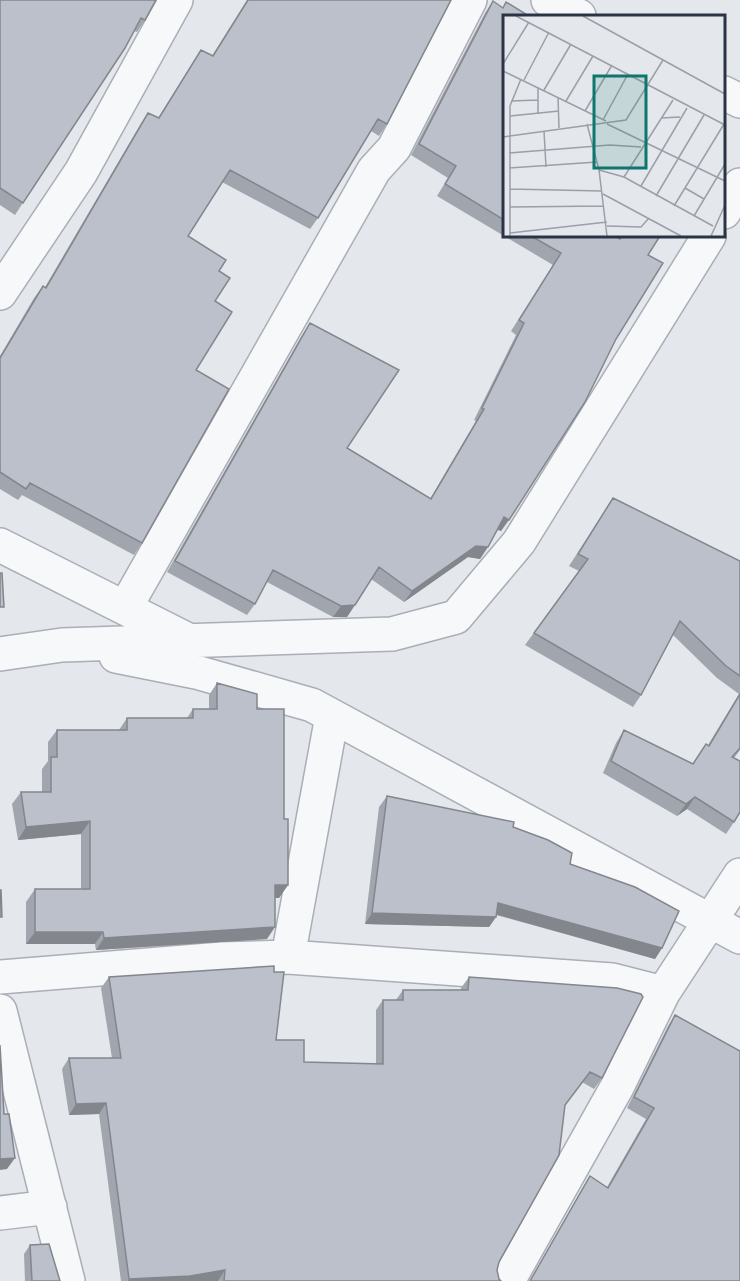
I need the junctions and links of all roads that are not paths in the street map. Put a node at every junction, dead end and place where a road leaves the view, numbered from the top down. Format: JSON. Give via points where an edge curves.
{"nodes":[{"id":1,"x":176,"y":0,"type":"edge"},
{"id":2,"x":470,"y":0,"type":"edge"},
{"id":3,"x":548,"y":0,"type":"edge"},
{"id":4,"x":577,"y":15,"type":"edge"},
{"id":5,"x":725,"y":94,"type":"edge"},
{"id":6,"x":740,"y":101,"type":"edge"},
{"id":7,"x":740,"y":185,"type":"edge"},
{"id":8,"x":725,"y":209,"type":"edge"},
{"id":9,"x":708,"y":237,"type":"edge"},
{"id":10,"x":0,"y":293,"type":"edge"},
{"id":11,"x":0,"y":545,"type":"edge"},
{"id":12,"x":125,"y":608,"type":"junction"},
{"id":13,"x":190,"y":641,"type":"junction"},
{"id":14,"x":62,"y":645,"type":"junction"},
{"id":15,"x":0,"y":654,"type":"edge"},
{"id":16,"x":332,"y":716,"type":"junction"},
{"id":17,"x":740,"y":875,"type":"edge"},
{"id":18,"x":709,"y":922,"type":"junction"},
{"id":19,"x":740,"y":937,"type":"edge"},
{"id":20,"x":288,"y":957,"type":"junction"},
{"id":21,"x":0,"y":976,"type":"edge"},
{"id":22,"x":663,"y":993,"type":"junction"},
{"id":23,"x":0,"y":1011,"type":"edge"},
{"id":24,"x":50,"y":1208,"type":"junction"},
{"id":25,"x":0,"y":1213,"type":"edge"},
{"id":26,"x":68,"y":1281,"type":"edge"},
{"id":27,"x":508,"y":1281,"type":"edge"}],
"edges":[{"from":1,"to":10,"type":"street","via":[[81,172]]},
{"from":2,"to":12,"type":"street","via":[[394,148],[374,170]]},
{"from":3,"to":4,"type":"street"},
{"from":5,"to":6,"type":"street"},
{"from":7,"to":8,"type":"street"},
{"from":9,"to":13,"type":"street","via":[[519,542],[456,616],[392,634]]},
{"from":11,"to":12,"type":"street"},
{"from":12,"to":13,"type":"street"},
{"from":13,"to":14,"type":"street"},
{"from":14,"to":15,"type":"street"},
{"from":14,"to":16,"type":"street","via":[[196,672],[312,705]]},
{"from":16,"to":18,"type":"street"},
{"from":16,"to":20,"type":"street"},
{"from":17,"to":18,"type":"street"},
{"from":18,"to":19,"type":"street"},
{"from":18,"to":22,"type":"street"},
{"from":20,"to":21,"type":"street"},
{"from":20,"to":22,"type":"street","via":[[612,980]]},
{"from":22,"to":27,"type":"street","via":[[617,1087]]},
{"from":23,"to":24,"type":"street"},
{"from":24,"to":25,"type":"street"},
{"from":24,"to":26,"type":"street"}]}
